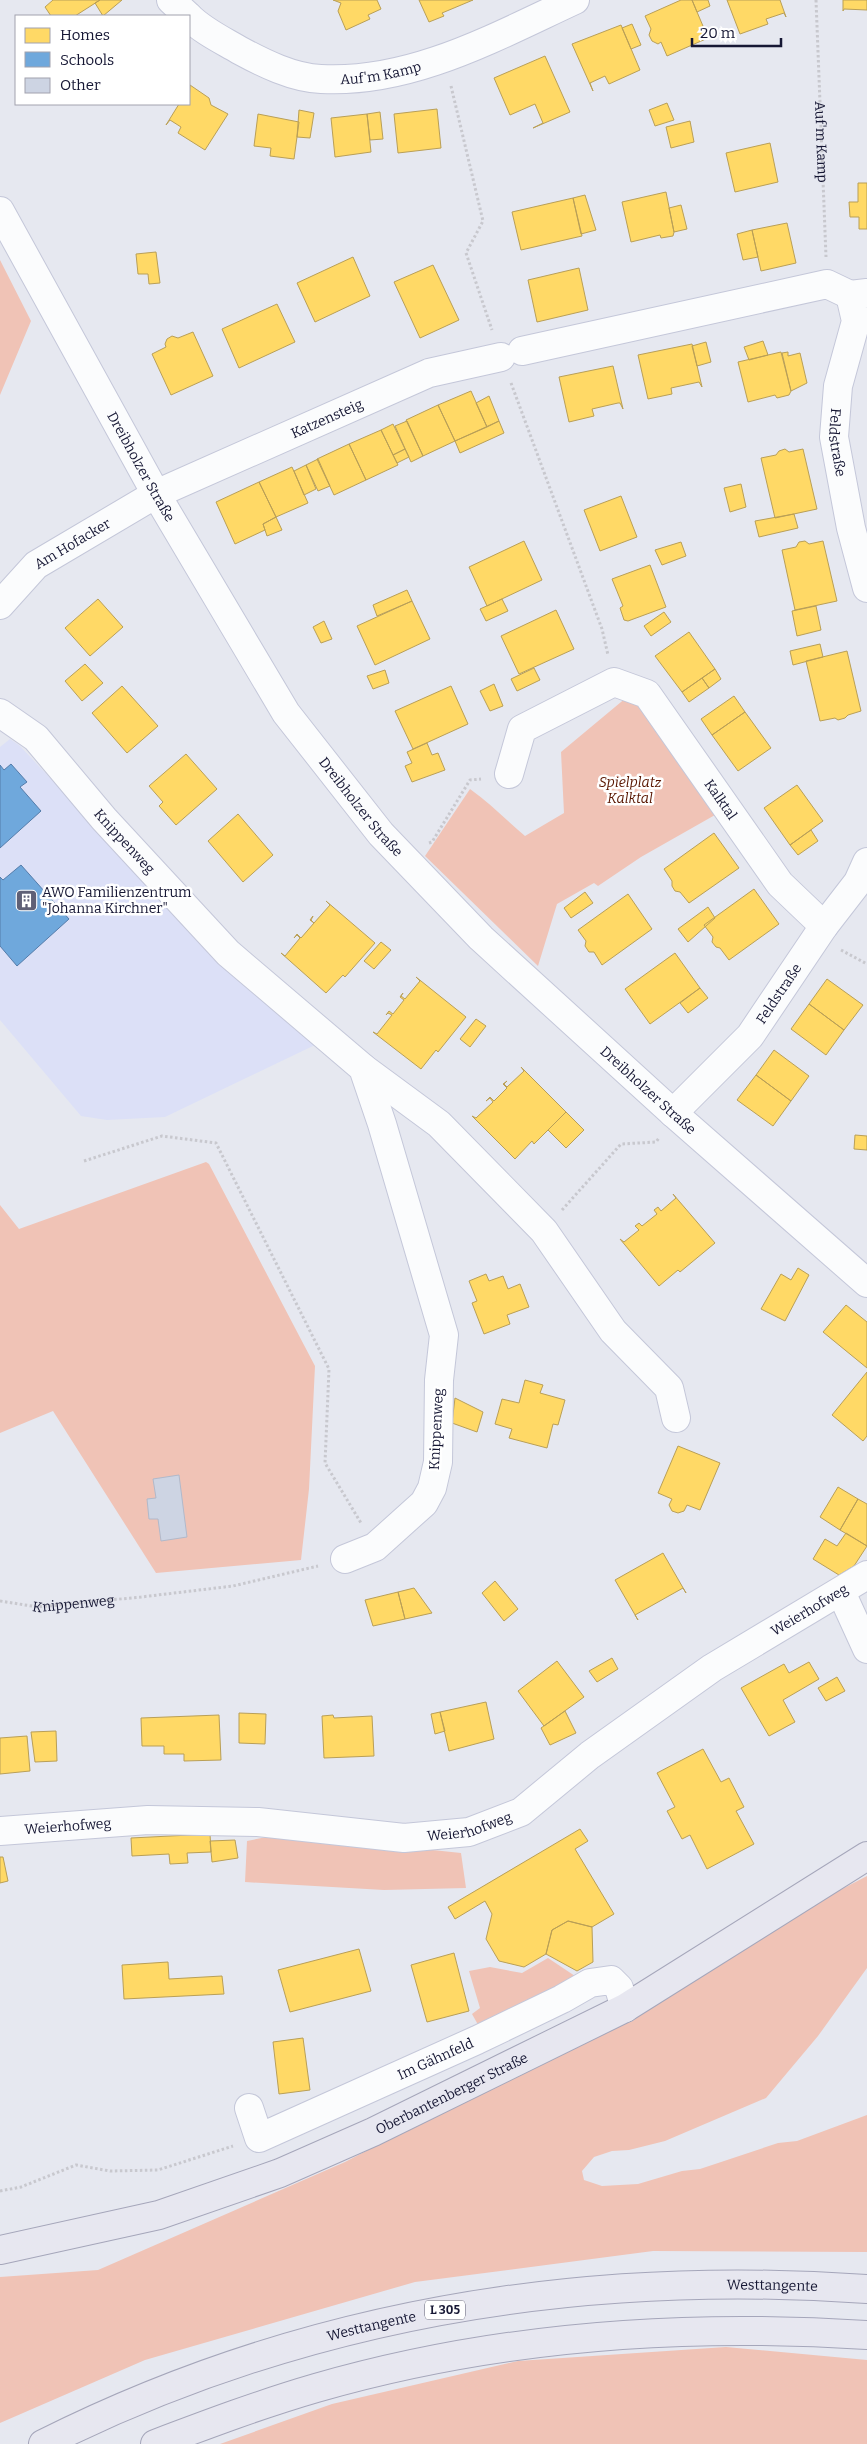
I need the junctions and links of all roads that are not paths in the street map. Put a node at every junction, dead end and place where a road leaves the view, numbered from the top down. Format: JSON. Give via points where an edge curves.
{"nodes":[{"id":1,"x":171,"y":0,"type":"edge"},
{"id":2,"x":574,"y":0,"type":"edge"},
{"id":3,"x":186,"y":15,"type":"edge"},
{"id":4,"x":190,"y":19,"type":"edge"},
{"id":5,"x":0,"y":211,"type":"edge"},
{"id":6,"x":848,"y":291,"type":"edge"},
{"id":7,"x":156,"y":494,"type":"junction"},
{"id":8,"x":867,"y":588,"type":"edge"},
{"id":9,"x":0,"y":606,"type":"edge"},
{"id":10,"x":0,"y":713,"type":"edge"},
{"id":11,"x":508,"y":774,"type":"road end"},
{"id":12,"x":867,"y":862,"type":"edge"},
{"id":13,"x":824,"y":926,"type":"junction"},
{"id":14,"x":363,"y":1068,"type":"junction"},
{"id":15,"x":673,"y":1113,"type":"junction"},
{"id":16,"x":867,"y":1283,"type":"edge"},
{"id":17,"x":676,"y":1418,"type":"dead end"},
{"id":18,"x":345,"y":1559,"type":"road end"},
{"id":19,"x":867,"y":1575,"type":"edge"},
{"id":20,"x":841,"y":1592,"type":"junction"},
{"id":21,"x":867,"y":1649,"type":"edge"},
{"id":22,"x":0,"y":1831,"type":"edge"},
{"id":23,"x":867,"y":1856,"type":"edge"},
{"id":24,"x":625,"y":2008,"type":"junction"},
{"id":25,"x":250,"y":2108,"type":"dead end"},
{"id":26,"x":0,"y":2250,"type":"edge"},
{"id":27,"x":867,"y":2289,"type":"edge"},
{"id":28,"x":867,"y":2335,"type":"edge"},
{"id":29,"x":43,"y":2444,"type":"edge"},
{"id":30,"x":155,"y":2444,"type":"edge"}],
"edges":[{"from":1,"to":3,"type":"street","name":"Auf'm Kamp"},
{"from":2,"to":4,"type":"street","name":"Auf'm Kamp","via":[[445,58],[374,76],[320,79],[292,73],[253,57]]},
{"from":5,"to":7,"type":"street","name":"Dreibholzer Straße"},
{"from":6,"to":7,"type":"street","name":"Katzensteig","via":[[512,354],[429,373]]},
{"from":6,"to":8,"type":"street","name":"Feldstraße","via":[[856,321],[838,386],[834,437],[851,528]]},
{"from":7,"to":9,"type":"street","name":"Am Hofacker","via":[[36,565]]},
{"from":7,"to":15,"type":"street","name":"Dreibholzer Straße","via":[[286,713],[381,834],[481,938]]},
{"from":10,"to":14,"type":"street","name":"Knippenweg","via":[[36,738],[104,819],[228,953]]},
{"from":11,"to":13,"type":"street","name":"Kalktal","via":[[522,729],[614,682],[647,694],[780,884]]},
{"from":12,"to":13,"type":"street","name":"Feldstraße","via":[[858,882]]},
{"from":13,"to":15,"type":"street","name":"Feldstraße","via":[[750,1036]]},
{"from":14,"to":17,"type":"street","name":"Knippenweg","via":[[439,1124],[544,1231],[613,1331],[669,1388]]},
{"from":14,"to":18,"type":"street","name":"Knippenweg","via":[[444,1335],[439,1380],[438,1462],[432,1488],[424,1503],[376,1546]]},
{"from":15,"to":16,"type":"street","name":"Dreibholzer Straße"},
{"from":19,"to":20,"type":"street","name":"Weierhofweg"},
{"from":20,"to":21,"type":"street"},
{"from":20,"to":22,"type":"street","name":"Weierhofweg","via":[[712,1668],[590,1756],[521,1812],[469,1832],[404,1838],[258,1822],[148,1820]]},
{"from":23,"to":24,"type":"main road","name":"Oberbantenberger Straße"},
{"from":24,"to":25,"type":"street","name":"Im Gähnfeld","via":[[619,1988],[611,1980],[590,1983],[477,2040],[259,2138]]},
{"from":24,"to":26,"type":"main road","name":"Oberbantenberger Straße","via":[[373,2132],[280,2173],[159,2215]]},
{"from":27,"to":29,"type":"main road","name":"Westtangente","number":"L 305","via":[[742,2283],[633,2286],[469,2305],[306,2342],[225,2368],[146,2397]]},
{"from":28,"to":30,"type":"main road","via":[[798,2331],[654,2331],[567,2338],[483,2350],[399,2366],[316,2388]]}]}
